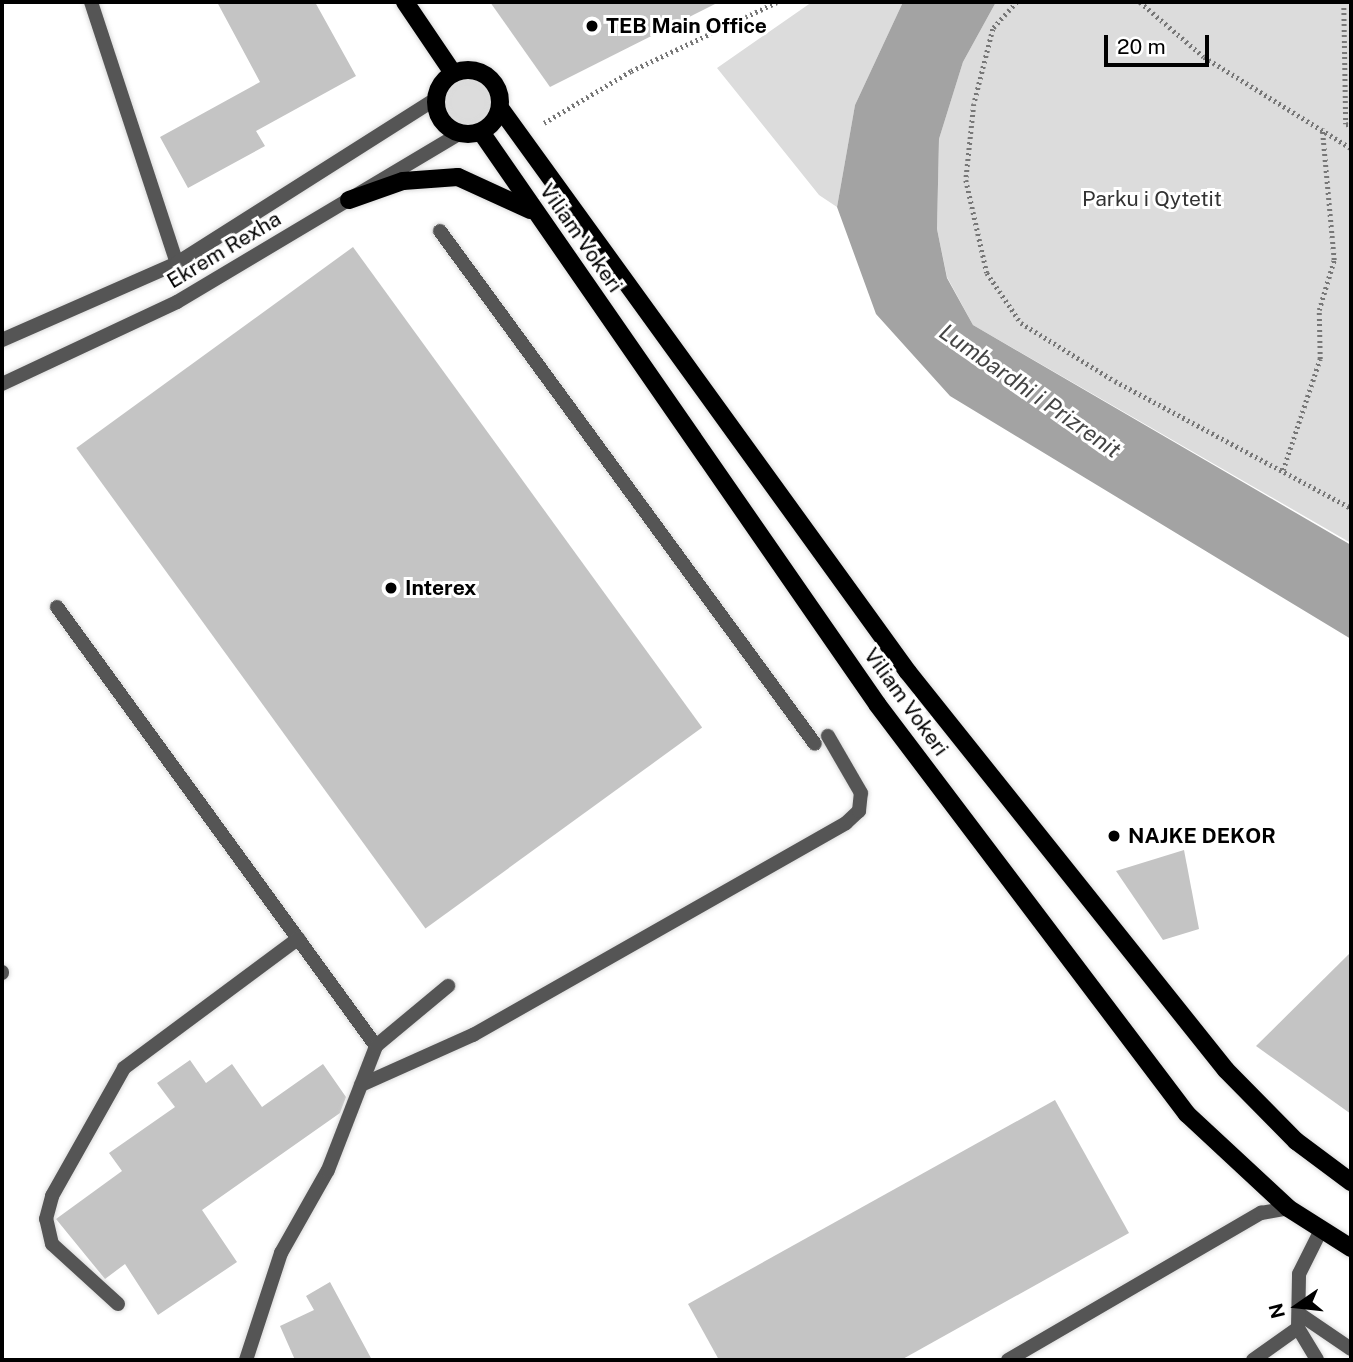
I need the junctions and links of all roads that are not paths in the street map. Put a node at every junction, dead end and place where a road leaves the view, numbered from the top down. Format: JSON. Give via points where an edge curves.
{"nodes":[{"id":1,"x":90,"y":2,"type":"edge"},
{"id":2,"x":405,"y":2,"type":"edge"},
{"id":3,"x":453,"y":73,"type":"junction"},
{"id":4,"x":435,"y":99,"type":"junction"},
{"id":5,"x":500,"y":108,"type":"junction"},
{"id":6,"x":481,"y":132,"type":"junction"},
{"id":7,"x":459,"y":134,"type":"junction"},
{"id":8,"x":349,"y":200,"type":"junction"},
{"id":9,"x":537,"y":215,"type":"junction"},
{"id":10,"x":440,"y":232,"type":"dead end"},
{"id":11,"x":177,"y":263,"type":"junction"},
{"id":12,"x":2,"y":340,"type":"edge"},
{"id":13,"x":2,"y":384,"type":"edge"},
{"id":14,"x":57,"y":607,"type":"dead end"},
{"id":15,"x":828,"y":736,"type":"dead end"},
{"id":16,"x":815,"y":744,"type":"dead end"},
{"id":17,"x":299,"y":939,"type":"junction"},
{"id":18,"x":448,"y":986,"type":"dead end"},
{"id":19,"x":376,"y":1046,"type":"junction"},
{"id":20,"x":361,"y":1085,"type":"junction"},
{"id":21,"x":1351,"y":1182,"type":"edge"},
{"id":22,"x":1288,"y":1208,"type":"junction"},
{"id":23,"x":1322,"y":1228,"type":"junction"},
{"id":24,"x":1351,"y":1248,"type":"edge"},
{"id":25,"x":118,"y":1304,"type":"dead end"},
{"id":26,"x":1299,"y":1322,"type":"junction"},
{"id":27,"x":1351,"y":1349,"type":"edge"},
{"id":28,"x":246,"y":1360,"type":"edge"},
{"id":29,"x":1008,"y":1360,"type":"edge"},
{"id":30,"x":1253,"y":1360,"type":"edge"},
{"id":31,"x":1317,"y":1360,"type":"edge"}],
"edges":[{"from":1,"to":11,"type":"street"},
{"from":2,"to":3,"type":"main road"},
{"from":3,"to":4,"type":"main road"},
{"from":3,"to":5,"type":"main road","via":[[483,73],[497,88]]},
{"from":4,"to":7,"type":"main road","via":[[440,121]]},
{"from":4,"to":11,"type":"street","name":"Ekrem Rexha"},
{"from":5,"to":6,"type":"main road"},
{"from":5,"to":21,"type":"main road","name":"Viliam Vokeri","via":[[908,672],[1196,1035],[1296,1141]]},
{"from":6,"to":7,"type":"main road"},
{"from":6,"to":9,"type":"main road","name":"Viliam Vokeri"},
{"from":7,"to":8,"type":"street","name":"Ekrem Rexha"},
{"from":8,"to":9,"type":"main road","via":[[403,181],[458,177]]},
{"from":8,"to":13,"type":"street","name":"Ekrem Rexha","via":[[177,302]]},
{"from":9,"to":22,"type":"main road","name":"Viliam Vokeri","via":[[877,704],[1128,1037],[1187,1114]]},
{"from":10,"to":16,"type":"street"},
{"from":11,"to":12,"type":"street","name":"Ekrem Rexha"},
{"from":14,"to":17,"type":"street"},
{"from":15,"to":20,"type":"street","via":[[861,793],[859,811],[846,823],[473,1035]]},
{"from":17,"to":19,"type":"street"},
{"from":17,"to":25,"type":"street","via":[[124,1068],[52,1196],[46,1219],[52,1244]]},
{"from":18,"to":19,"type":"street"},
{"from":19,"to":20,"type":"street"},
{"from":20,"to":28,"type":"street","via":[[328,1170],[281,1253]]},
{"from":22,"to":23,"type":"main road","name":"Viliam Vokeri"},
{"from":22,"to":29,"type":"street","via":[[1261,1213]]},
{"from":23,"to":24,"type":"main road","name":"Viliam Vokeri"},
{"from":23,"to":26,"type":"street","via":[[1299,1273]]},
{"from":26,"to":27,"type":"street"},
{"from":26,"to":30,"type":"street"},
{"from":26,"to":31,"type":"street"}]}
